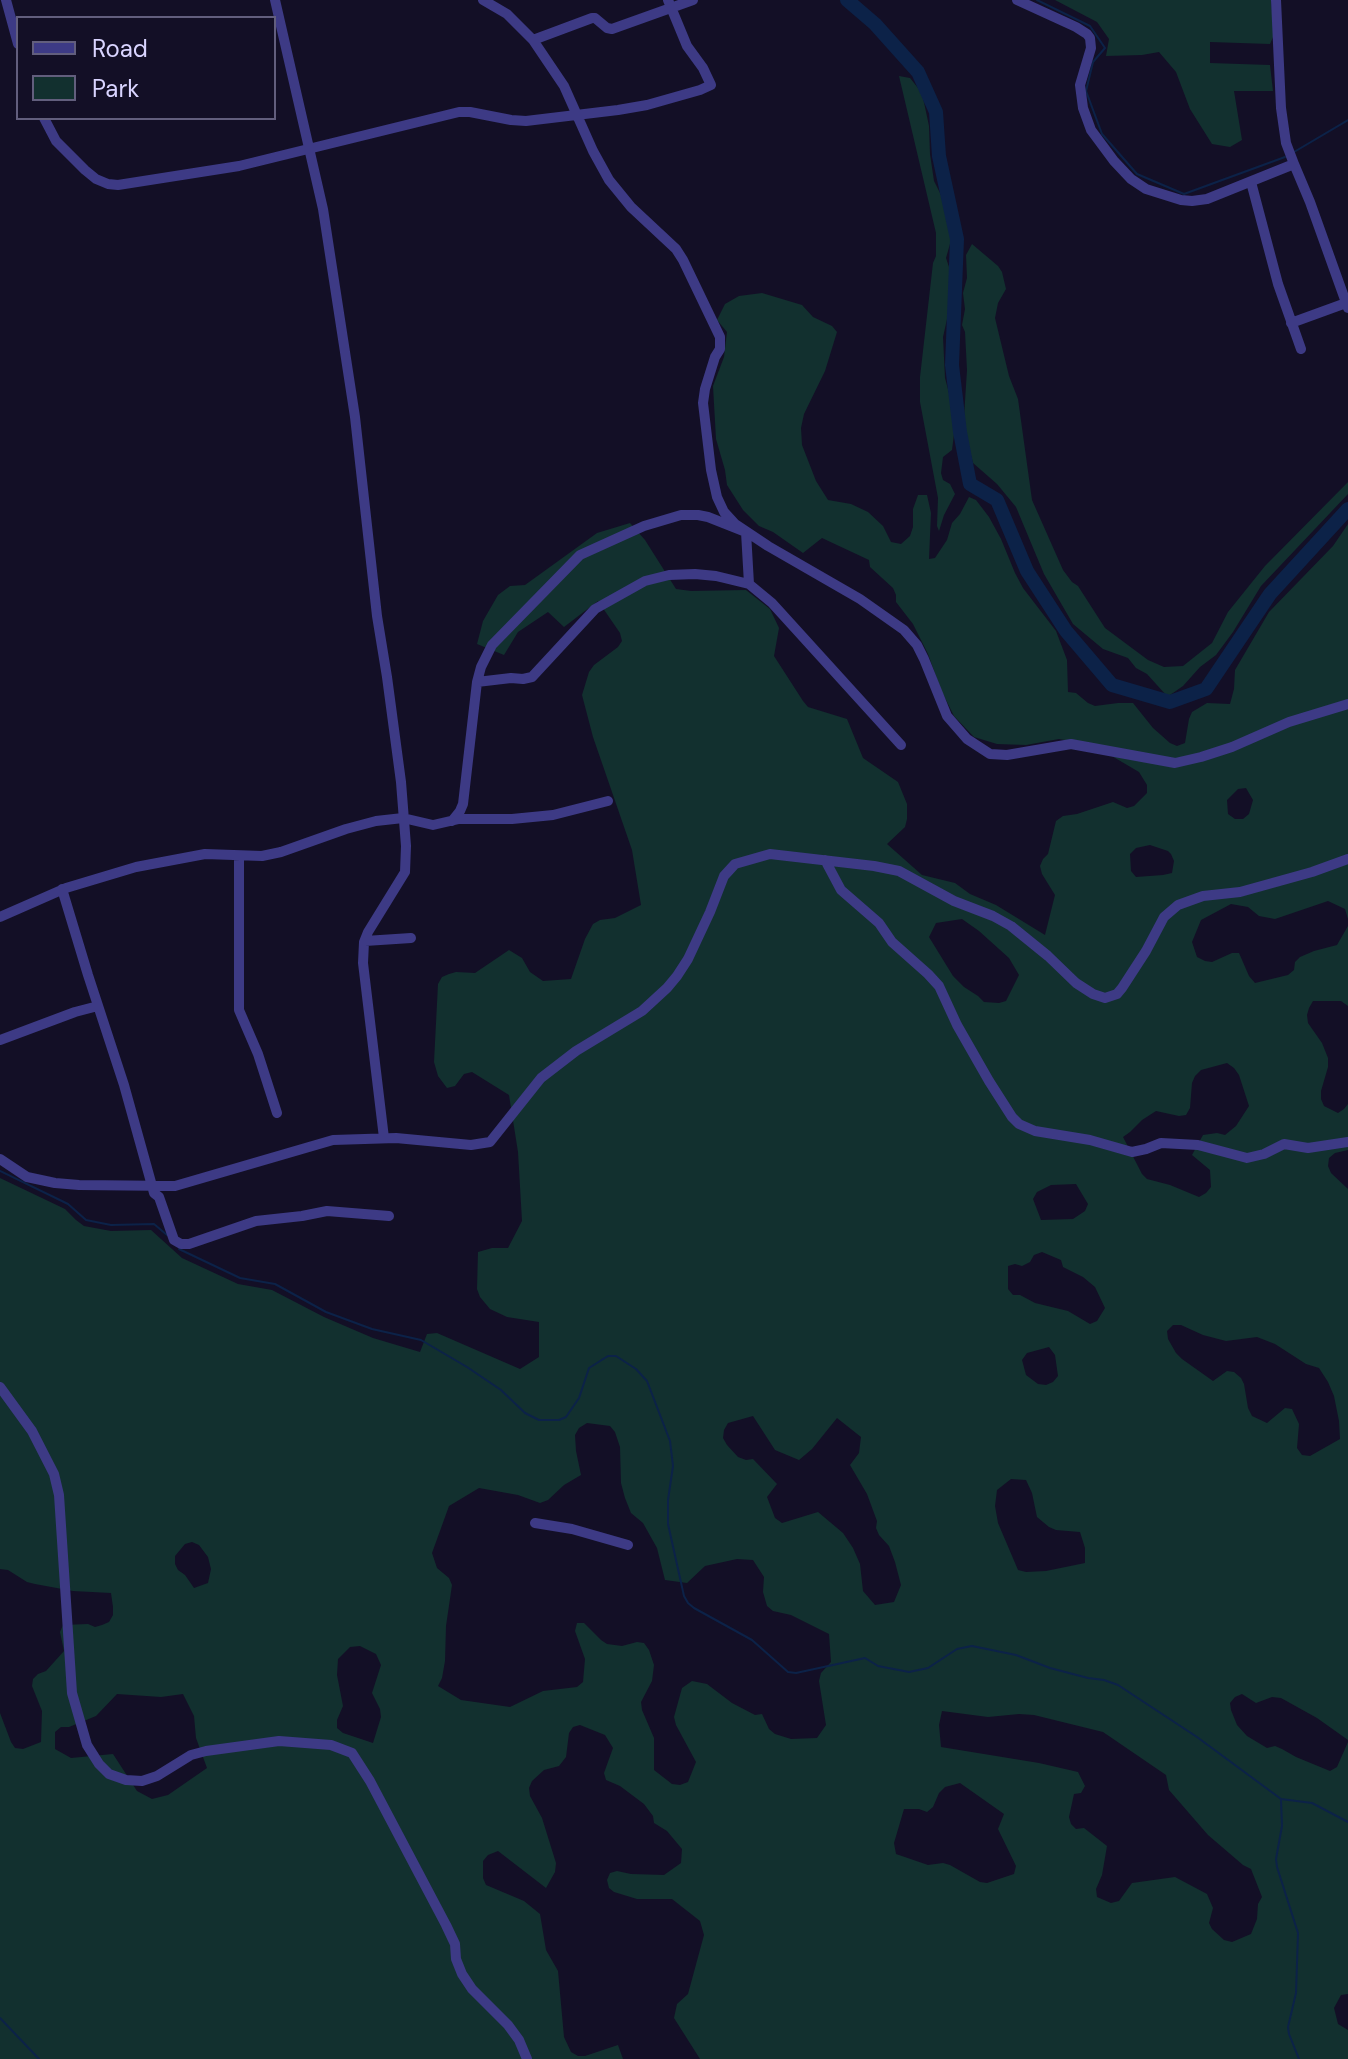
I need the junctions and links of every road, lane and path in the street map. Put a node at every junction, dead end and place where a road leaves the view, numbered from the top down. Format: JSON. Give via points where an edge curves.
{"nodes":[{"id":1,"x":3,"y":0,"type":"edge"},
{"id":2,"x":275,"y":0,"type":"edge"},
{"id":3,"x":483,"y":0,"type":"edge"},
{"id":4,"x":693,"y":0,"type":"edge"},
{"id":5,"x":1017,"y":0,"type":"edge"},
{"id":6,"x":1276,"y":0,"type":"edge"},
{"id":7,"x":669,"y":4,"type":"edge"},
{"id":8,"x":16,"y":38,"type":"edge"},
{"id":9,"x":533,"y":40,"type":"junction"},
{"id":10,"x":577,"y":115,"type":"junction"},
{"id":11,"x":45,"y":120,"type":"edge"},
{"id":12,"x":310,"y":148,"type":"junction"},
{"id":13,"x":1293,"y":162,"type":"junction"},
{"id":14,"x":1251,"y":182,"type":"junction"},
{"id":15,"x":1347,"y":305,"type":"edge"},
{"id":16,"x":1291,"y":323,"type":"junction"},
{"id":17,"x":1301,"y":349,"type":"dead end"},
{"id":18,"x":746,"y":536,"type":"junction"},
{"id":19,"x":749,"y":584,"type":"junction"},
{"id":20,"x":477,"y":682,"type":"junction"},
{"id":21,"x":1348,"y":704,"type":"edge"},
{"id":22,"x":901,"y":745,"type":"dead end"},
{"id":23,"x":608,"y":801,"type":"dead end"},
{"id":24,"x":403,"y":818,"type":"junction"},
{"id":25,"x":456,"y":820,"type":"junction"},
{"id":26,"x":239,"y":856,"type":"junction"},
{"id":27,"x":1348,"y":859,"type":"edge"},
{"id":28,"x":825,"y":860,"type":"junction"},
{"id":29,"x":62,"y":889,"type":"junction"},
{"id":30,"x":0,"y":917,"type":"edge"},
{"id":31,"x":411,"y":938,"type":"dead end"},
{"id":32,"x":365,"y":941,"type":"junction"},
{"id":33,"x":98,"y":1006,"type":"junction"},
{"id":34,"x":0,"y":1040,"type":"edge"},
{"id":35,"x":277,"y":1113,"type":"dead end"},
{"id":36,"x":384,"y":1138,"type":"junction"},
{"id":37,"x":1348,"y":1142,"type":"edge"},
{"id":38,"x":0,"y":1159,"type":"edge"},
{"id":39,"x":152,"y":1185,"type":"junction"},
{"id":40,"x":389,"y":1216,"type":"dead end"},
{"id":41,"x":0,"y":1387,"type":"edge"},
{"id":42,"x":535,"y":1523,"type":"dead end"},
{"id":43,"x":628,"y":1545,"type":"dead end"},
{"id":44,"x":527,"y":2059,"type":"edge"}],
"edges":[{"from":1,"to":8,"type":"street"},
{"from":2,"to":12,"type":"street"},
{"from":3,"to":9,"type":"street","via":[[507,14]]},
{"from":4,"to":7,"type":"street"},
{"from":5,"to":14,"type":"street","via":[[1090,38],[1080,85],[1085,115],[1094,135],[1138,184],[1162,195],[1199,201]]},
{"from":6,"to":13,"type":"street","via":[[1286,143]]},
{"from":7,"to":9,"type":"street","via":[[610,30],[592,18]]},
{"from":7,"to":10,"type":"street","via":[[711,85],[647,105]]},
{"from":9,"to":10,"type":"street"},
{"from":10,"to":12,"type":"street","via":[[526,121],[459,112]]},
{"from":10,"to":18,"type":"street","via":[[609,180],[683,260],[720,337],[703,403],[711,470],[724,512]]},
{"from":11,"to":12,"type":"street","via":[[63,149],[108,184],[226,169]]},
{"from":12,"to":24,"type":"street","via":[[355,417]]},
{"from":13,"to":14,"type":"street"},
{"from":13,"to":15,"type":"street"},
{"from":14,"to":16,"type":"street"},
{"from":15,"to":16,"type":"street"},
{"from":16,"to":17,"type":"street"},
{"from":18,"to":19,"type":"street"},
{"from":18,"to":20,"type":"street","via":[[708,517],[689,514],[591,549],[498,637]]},
{"from":18,"to":21,"type":"street","via":[[860,599],[904,630],[924,659],[947,716],[990,754],[1071,744],[1175,763]]},
{"from":19,"to":20,"type":"street","via":[[695,574],[645,581],[595,609],[532,677]]},
{"from":19,"to":22,"type":"street"},
{"from":20,"to":25,"type":"street","via":[[463,804]]},
{"from":23,"to":25,"type":"street","via":[[553,815]]},
{"from":24,"to":25,"type":"street","via":[[433,825]]},
{"from":24,"to":26,"type":"street","via":[[346,829],[281,852]]},
{"from":24,"to":32,"type":"street","via":[[405,872]]},
{"from":26,"to":29,"type":"street","via":[[205,854]]},
{"from":26,"to":35,"type":"street","via":[[239,1010]]},
{"from":27,"to":28,"type":"street","via":[[1178,905],[1164,917],[1122,988],[1105,998],[1076,983],[993,916],[899,871]]},
{"from":28,"to":36,"type":"street","via":[[770,854],[735,864],[724,876],[677,976],[642,1011],[541,1078],[490,1142]]},
{"from":28,"to":37,"type":"street","via":[[841,890],[939,986],[989,1081],[1019,1124],[1132,1152],[1161,1143],[1198,1145],[1247,1158],[1284,1144],[1308,1148]]},
{"from":29,"to":30,"type":"street"},
{"from":29,"to":33,"type":"street"},
{"from":31,"to":32,"type":"street"},
{"from":32,"to":36,"type":"street","via":[[363,963]]},
{"from":33,"to":34,"type":"street"},
{"from":33,"to":39,"type":"street"},
{"from":36,"to":39,"type":"street","via":[[333,1140],[182,1185]]},
{"from":38,"to":39,"type":"street","via":[[39,1181]]},
{"from":39,"to":40,"type":"street","via":[[174,1240],[185,1245],[256,1221],[327,1211]]},
{"from":41,"to":44,"type":"street","via":[[54,1474],[72,1693],[87,1745],[99,1764],[109,1774],[142,1781],[191,1755],[279,1741],[331,1745],[352,1753],[446,1925],[462,1974],[508,2025]]},
{"from":42,"to":43,"type":"street"}]}
